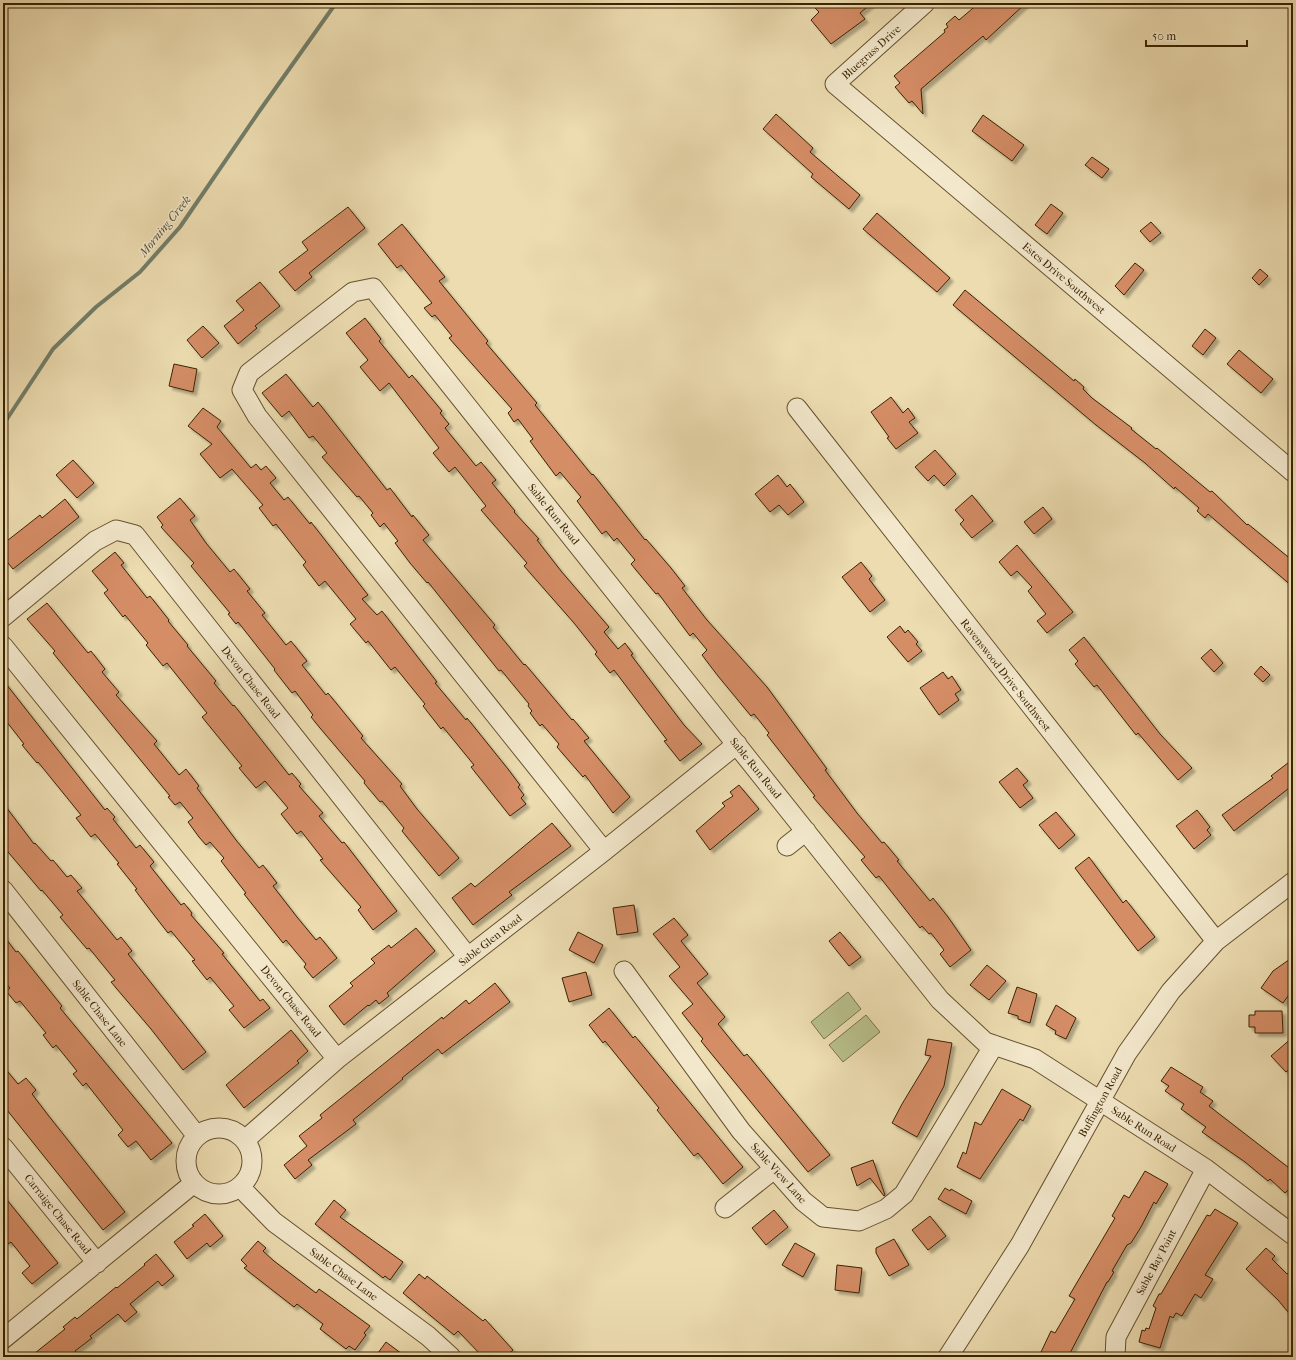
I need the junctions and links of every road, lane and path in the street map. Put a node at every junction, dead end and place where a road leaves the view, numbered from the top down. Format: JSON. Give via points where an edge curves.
{"nodes":[{"id":1,"x":925,"y":3,"type":"edge"},
{"id":2,"x":835,"y":84,"type":"joint"},
{"id":3,"x":797,"y":408,"type":"dead end"},
{"id":4,"x":1293,"y":472,"type":"edge"},
{"id":5,"x":3,"y":617,"type":"edge"},
{"id":6,"x":3,"y":646,"type":"edge"},
{"id":7,"x":737,"y":744,"type":"junction"},
{"id":8,"x":806,"y":831,"type":"junction"},
{"id":9,"x":787,"y":846,"type":"dead end"},
{"id":10,"x":604,"y":852,"type":"junction"},
{"id":11,"x":1293,"y":882,"type":"edge"},
{"id":12,"x":3,"y":890,"type":"edge"},
{"id":13,"x":1216,"y":941,"type":"junction"},
{"id":14,"x":468,"y":958,"type":"junction"},
{"id":15,"x":624,"y":971,"type":"dead end"},
{"id":16,"x":994,"y":1044,"type":"junction"},
{"id":17,"x":337,"y":1059,"type":"junction"},
{"id":18,"x":1101,"y":1100,"type":"junction"},
{"id":19,"x":197,"y":1136,"type":"junction"},
{"id":20,"x":245,"y":1140,"type":"junction"},
{"id":21,"x":3,"y":1147,"type":"edge"},
{"id":22,"x":774,"y":1169,"type":"junction"},
{"id":23,"x":1206,"y":1170,"type":"junction"},
{"id":24,"x":194,"y":1183,"type":"junction"},
{"id":25,"x":240,"y":1187,"type":"junction"},
{"id":26,"x":725,"y":1208,"type":"dead end"},
{"id":27,"x":1293,"y":1235,"type":"edge"},
{"id":28,"x":97,"y":1263,"type":"junction"},
{"id":29,"x":3,"y":1339,"type":"edge"},
{"id":30,"x":450,"y":1357,"type":"edge"},
{"id":31,"x":948,"y":1357,"type":"edge"},
{"id":32,"x":1115,"y":1357,"type":"edge"}],
"edges":[{"from":1,"to":2,"type":"street","name":"Bluegrass Drive"},
{"from":2,"to":4,"type":"street","name":"Estes Drive Southwest"},
{"from":3,"to":13,"type":"street","name":"Ravenswood Drive Southwest"},
{"from":5,"to":14,"type":"street","name":"Devon Chase Road","via":[[95,541],[116,530],[135,534]]},
{"from":6,"to":17,"type":"street","name":"Devon Chase Road"},
{"from":7,"to":8,"type":"street","name":"Sable Run Road"},
{"from":7,"to":10,"type":"street","name":"Sable Glen Road"},
{"from":7,"to":10,"type":"street","name":"Sable Run Road","via":[[373,288],[353,292],[249,373],[242,390],[257,416]]},
{"from":8,"to":9,"type":"street"},
{"from":8,"to":16,"type":"street","name":"Sable Run Road","via":[[940,1000],[985,1042]]},
{"from":10,"to":14,"type":"street","name":"Sable Glen Road"},
{"from":11,"to":13,"type":"street","name":"Buffington Road"},
{"from":12,"to":19,"type":"street","name":"Sable Chase Lane"},
{"from":13,"to":18,"type":"street","name":"Buffington Road","via":[[1171,991],[1127,1053]]},
{"from":14,"to":17,"type":"street","name":"Sable Glen Road"},
{"from":15,"to":22,"type":"street","name":"Sable View Lane","via":[[741,1130]]},
{"from":16,"to":18,"type":"street","name":"Sable Run Road","via":[[1035,1058]]},
{"from":16,"to":22,"type":"street","name":"Sable View Lane","via":[[904,1194],[886,1208],[859,1221],[824,1217],[803,1201]]},
{"from":17,"to":20,"type":"street","name":"Sable Glen Road"},
{"from":18,"to":23,"type":"street","name":"Sable Run Road"},
{"from":18,"to":31,"type":"street","name":"Buffington Road","via":[[1020,1246]]},
{"from":19,"to":20,"type":"street","via":[[206,1130],[227,1128],[237,1132]]},
{"from":19,"to":24,"type":"street","via":[[188,1149],[186,1164]]},
{"from":20,"to":25,"type":"street","via":[[251,1149],[252,1170]]},
{"from":21,"to":28,"type":"street","name":"Carraige Chase Road"},
{"from":22,"to":26,"type":"street"},
{"from":23,"to":27,"type":"street","name":"Sable Run Road"},
{"from":23,"to":32,"type":"street","name":"Sable Bay Point","via":[[1116,1337]]},
{"from":24,"to":25,"type":"street","via":[[207,1192],[222,1194]]},
{"from":24,"to":28,"type":"street"},
{"from":25,"to":30,"type":"street","name":"Sable Chase Lane","via":[[274,1222],[428,1336]]},
{"from":28,"to":29,"type":"street"}]}
